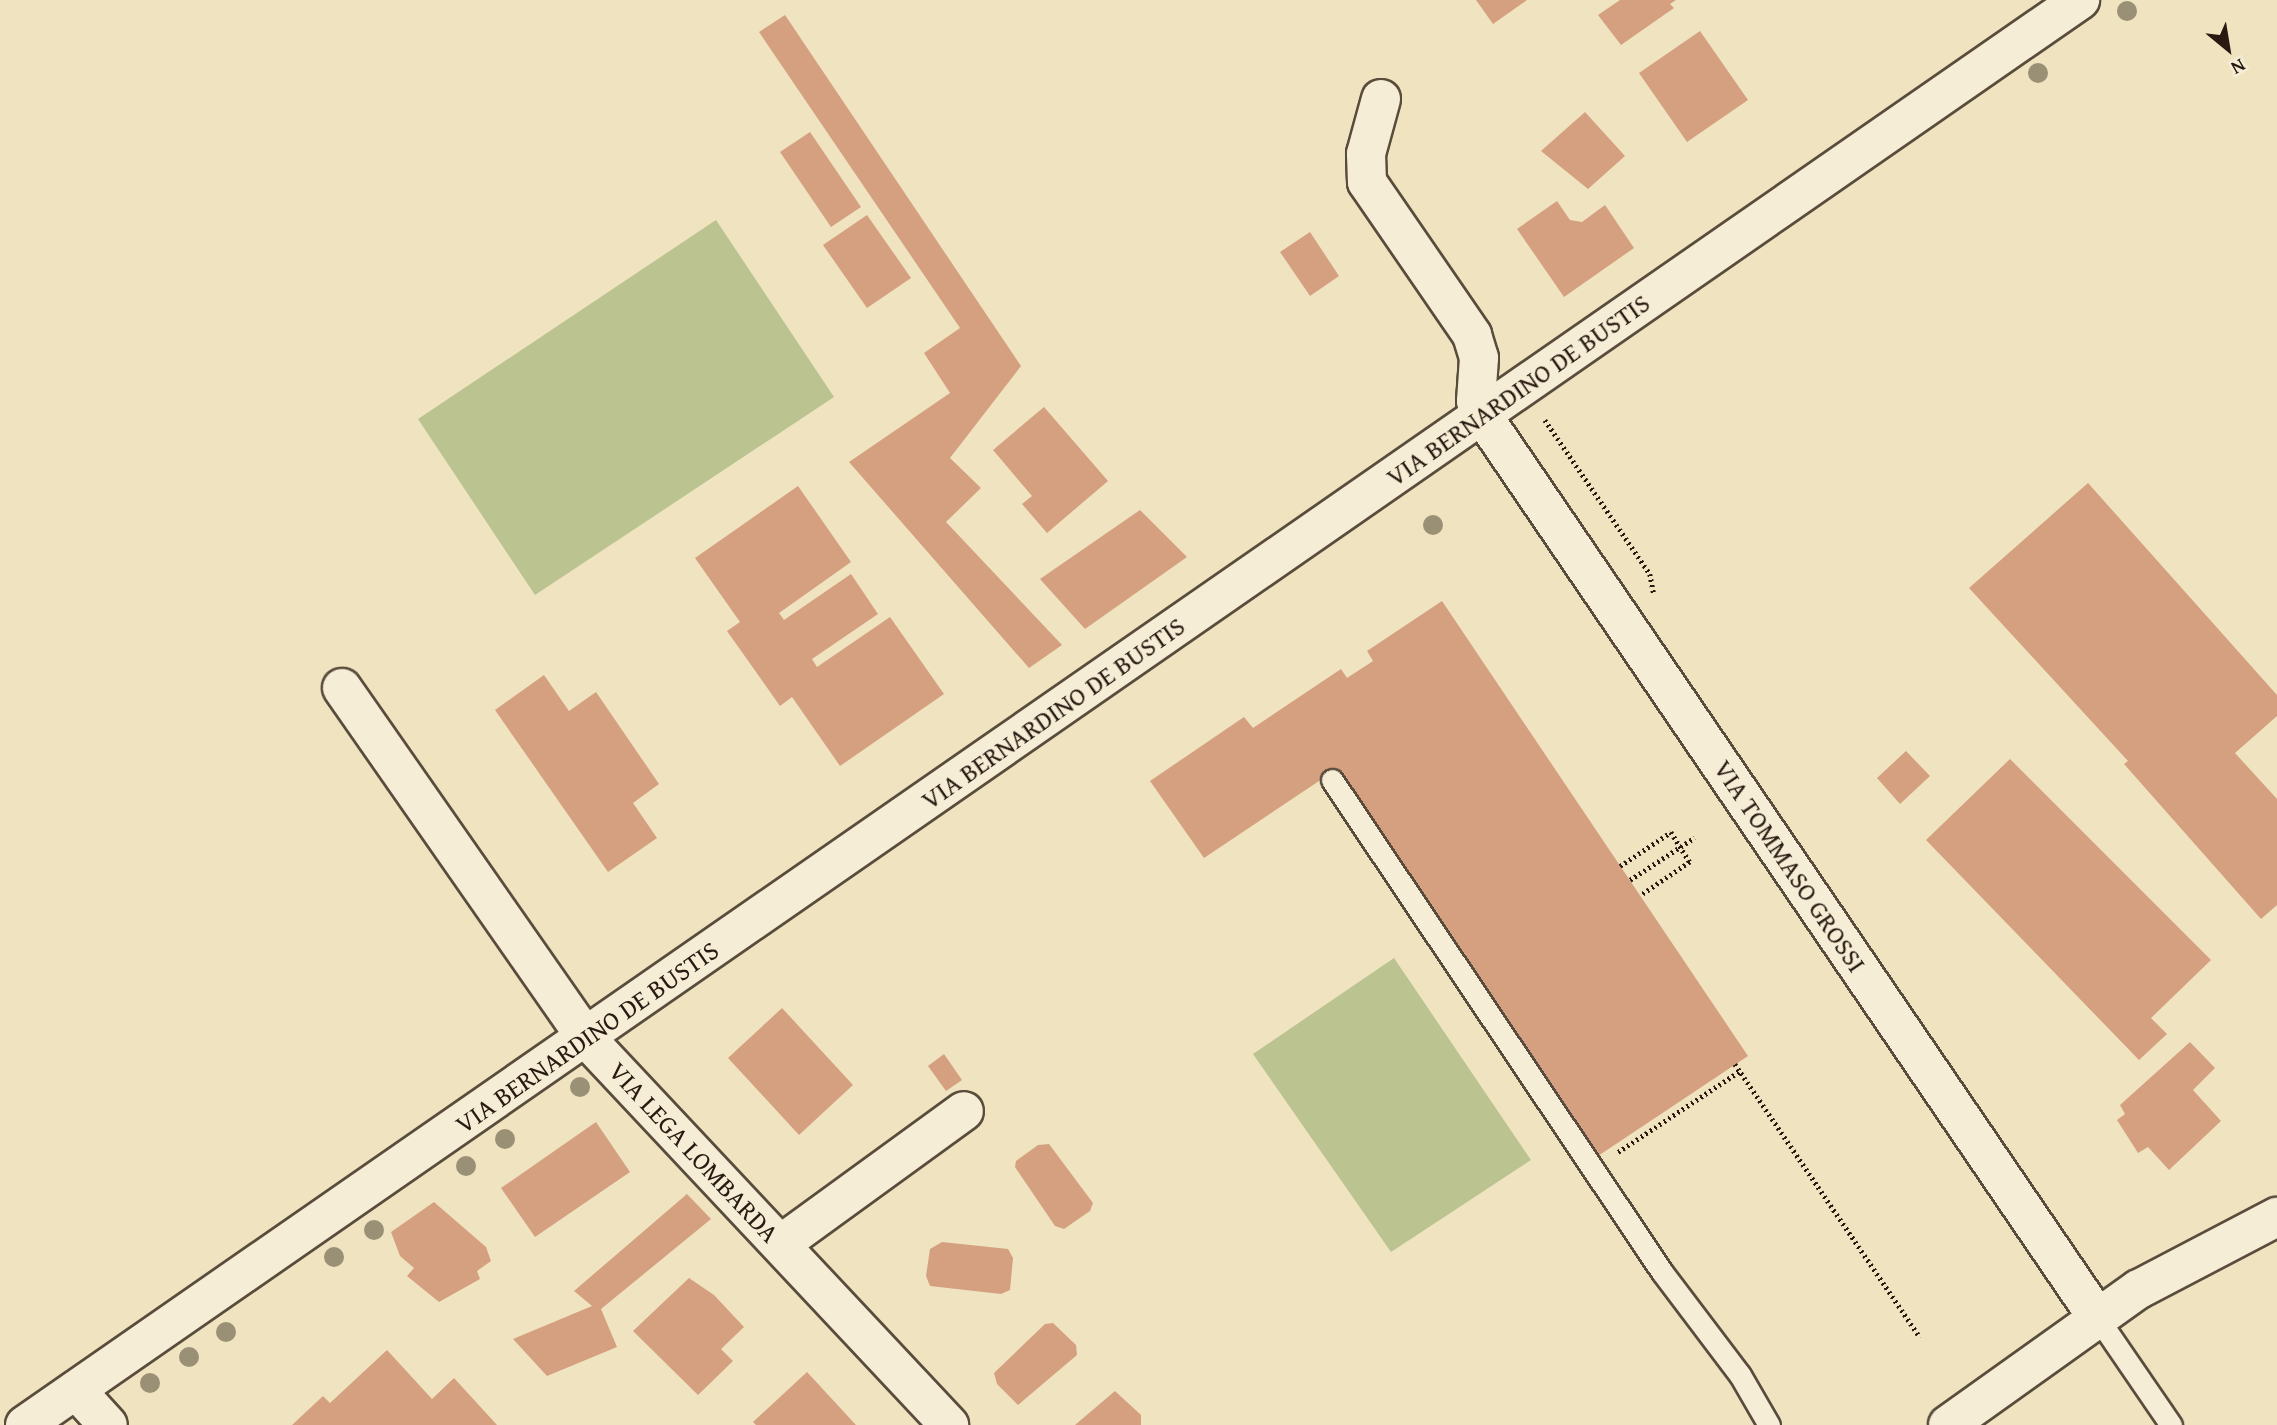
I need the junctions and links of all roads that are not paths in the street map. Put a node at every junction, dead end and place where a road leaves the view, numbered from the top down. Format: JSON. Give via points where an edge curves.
{"nodes":[{"id":1,"x":2080,"y":0,"type":"edge"},
{"id":2,"x":1381,"y":99,"type":"dead end"},
{"id":3,"x":1482,"y":415,"type":"junction"},
{"id":4,"x":342,"y":688,"type":"dead end"},
{"id":5,"x":1332,"y":780,"type":"dead end"},
{"id":6,"x":586,"y":1038,"type":"junction"},
{"id":7,"x":964,"y":1111,"type":"dead end"},
{"id":8,"x":2277,"y":1217,"type":"edge"},
{"id":9,"x":781,"y":1244,"type":"junction"},
{"id":10,"x":2096,"y":1317,"type":"junction"},
{"id":11,"x":76,"y":1390,"type":"junction"},
{"id":12,"x":24,"y":1425,"type":"edge"},
{"id":13,"x":108,"y":1425,"type":"edge"},
{"id":14,"x":949,"y":1425,"type":"edge"},
{"id":15,"x":1769,"y":1425,"type":"edge"},
{"id":16,"x":1948,"y":1425,"type":"edge"},
{"id":17,"x":2171,"y":1425,"type":"edge"}],
"edges":[{"from":1,"to":3,"type":"street","name":"VIA BERNARDINO DE BUSTIS"},
{"from":2,"to":3,"type":"street","via":[[1366,154],[1367,182],[1472,335],[1479,358],[1476,401]]},
{"from":3,"to":6,"type":"street","name":"VIA BERNARDINO DE BUSTIS"},
{"from":3,"to":10,"type":"street","name":"VIA TOMMASO GROSSI"},
{"from":4,"to":6,"type":"street","name":"VIA LEGA LOMBARDA"},
{"from":5,"to":15,"type":"lane","via":[[1662,1272],[1740,1375]]},
{"from":6,"to":9,"type":"street","name":"VIA LEGA LOMBARDA"},
{"from":6,"to":11,"type":"street","name":"VIA BERNARDINO DE BUSTIS"},
{"from":7,"to":9,"type":"street"},
{"from":8,"to":10,"type":"street","via":[[2168,1272]]},
{"from":9,"to":14,"type":"street","name":"VIA LEGA LOMBARDA"},
{"from":10,"to":16,"type":"street"},
{"from":10,"to":17,"type":"lane"},
{"from":11,"to":12,"type":"street","name":"VIA BERNARDINO DE BUSTIS"},
{"from":11,"to":13,"type":"street"}]}
